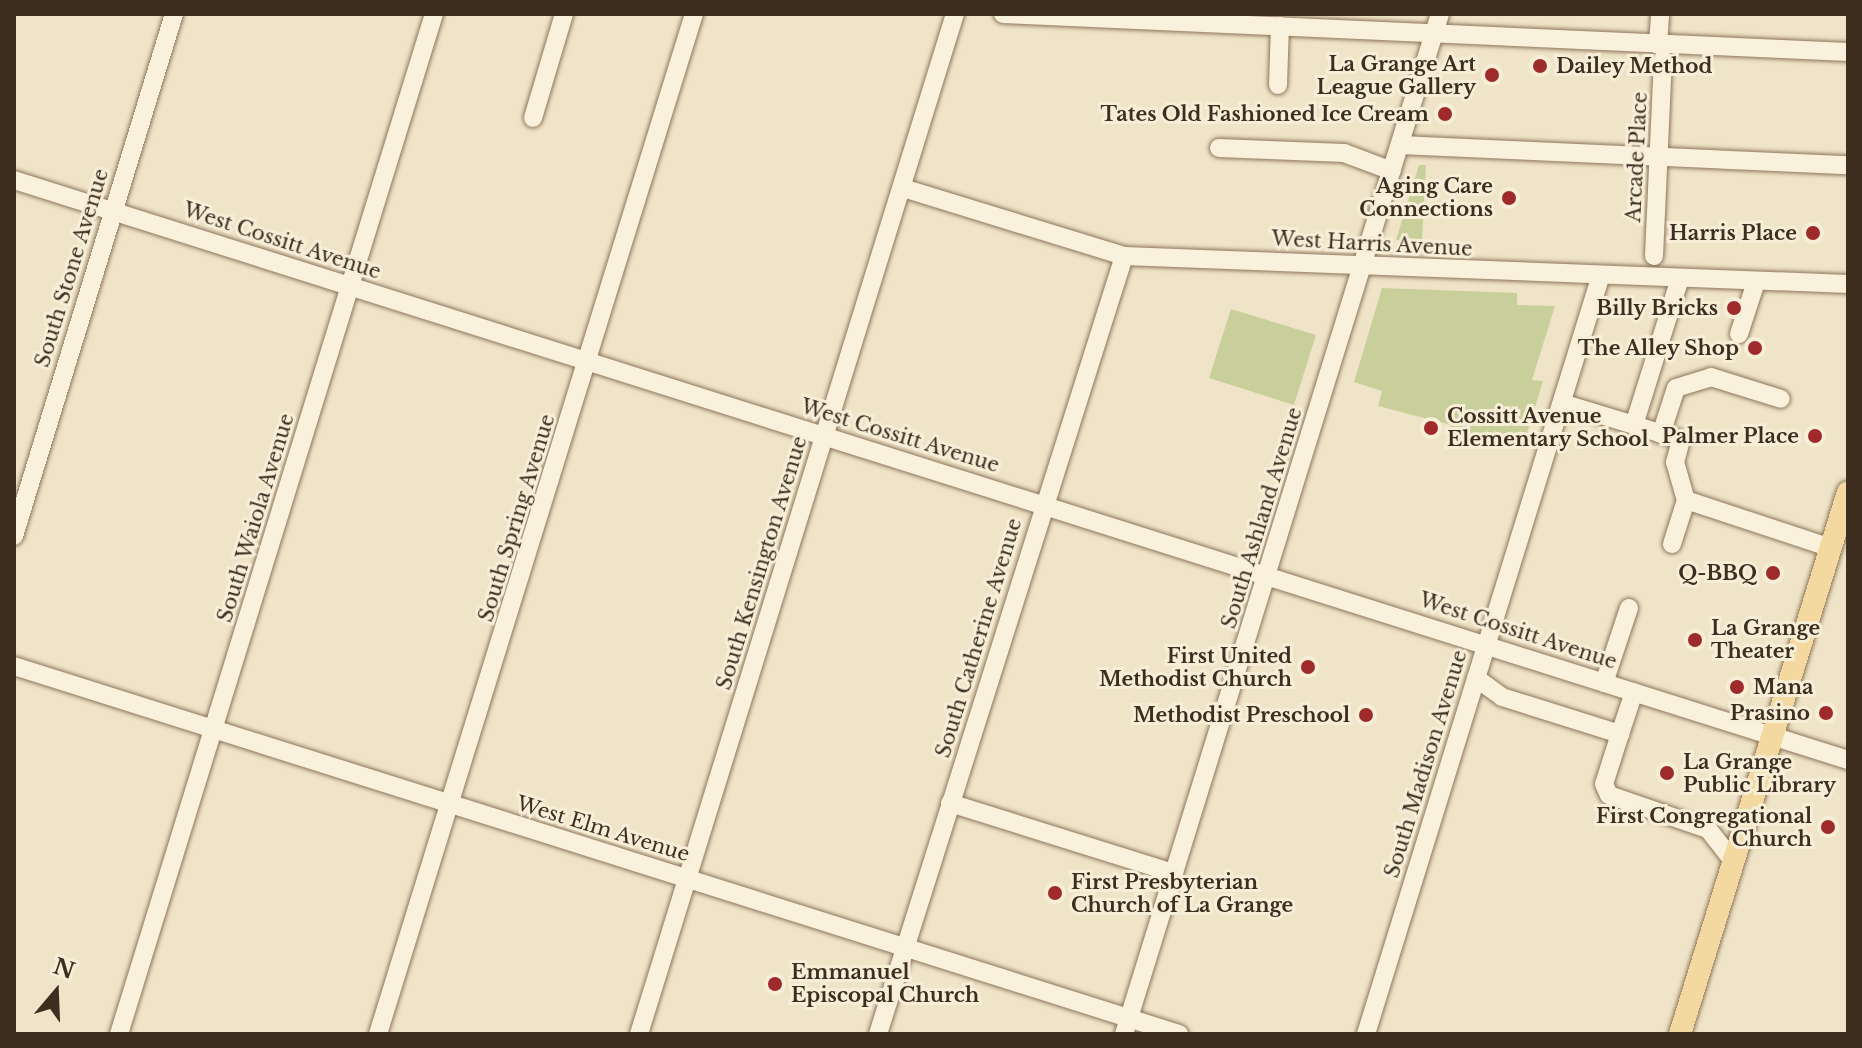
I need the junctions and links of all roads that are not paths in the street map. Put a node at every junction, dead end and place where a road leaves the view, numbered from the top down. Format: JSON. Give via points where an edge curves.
{"nodes":[{"id":1,"x":174,"y":14,"type":"edge"},
{"id":2,"x":434,"y":14,"type":"edge"},
{"id":3,"x":564,"y":14,"type":"edge"},
{"id":4,"x":694,"y":14,"type":"edge"},
{"id":5,"x":955,"y":14,"type":"edge"},
{"id":6,"x":1003,"y":14,"type":"edge"},
{"id":7,"x":1440,"y":14,"type":"edge"},
{"id":8,"x":1660,"y":14,"type":"edge"},
{"id":9,"x":1106,"y":16,"type":"edge"},
{"id":10,"x":1170,"y":18,"type":"edge"},
{"id":11,"x":1351,"y":22,"type":"edge"},
{"id":12,"x":1280,"y":26,"type":"junction"},
{"id":13,"x":1435,"y":33,"type":"junction"},
{"id":14,"x":1661,"y":52,"type":"junction"},
{"id":15,"x":1848,"y":52,"type":"edge"},
{"id":16,"x":1278,"y":85,"type":"dead end"},
{"id":17,"x":533,"y":118,"type":"dead end"},
{"id":18,"x":1400,"y":145,"type":"junction"},
{"id":19,"x":1219,"y":148,"type":"dead end"},
{"id":20,"x":1659,"y":156,"type":"junction"},
{"id":21,"x":1848,"y":165,"type":"edge"},
{"id":22,"x":1392,"y":171,"type":"junction"},
{"id":23,"x":14,"y":180,"type":"edge"},
{"id":24,"x":903,"y":188,"type":"junction"},
{"id":25,"x":112,"y":210,"type":"junction"},
{"id":26,"x":1124,"y":256,"type":"junction"},
{"id":27,"x":1654,"y":256,"type":"dead end"},
{"id":28,"x":1363,"y":265,"type":"junction"},
{"id":29,"x":1600,"y":278,"type":"junction"},
{"id":30,"x":1679,"y":281,"type":"junction"},
{"id":31,"x":1756,"y":282,"type":"junction"},
{"id":32,"x":1848,"y":284,"type":"edge"},
{"id":33,"x":350,"y":286,"type":"junction"},
{"id":34,"x":1739,"y":334,"type":"dead end"},
{"id":35,"x":589,"y":361,"type":"junction"},
{"id":36,"x":1781,"y":399,"type":"dead end"},
{"id":37,"x":1562,"y":403,"type":"junction"},
{"id":38,"x":1634,"y":425,"type":"junction"},
{"id":39,"x":1661,"y":434,"type":"junction"},
{"id":40,"x":824,"y":435,"type":"junction"},
{"id":41,"x":1848,"y":492,"type":"edge"},
{"id":42,"x":1686,"y":500,"type":"junction"},
{"id":43,"x":1044,"y":504,"type":"junction"},
{"id":44,"x":14,"y":536,"type":"edge"},
{"id":45,"x":1672,"y":544,"type":"dead end"},
{"id":46,"x":1831,"y":548,"type":"junction"},
{"id":47,"x":1267,"y":574,"type":"junction"},
{"id":48,"x":1629,"y":608,"type":"dead end"},
{"id":49,"x":1487,"y":644,"type":"junction"},
{"id":50,"x":14,"y":666,"type":"edge"},
{"id":51,"x":1476,"y":678,"type":"junction"},
{"id":52,"x":1604,"y":683,"type":"junction"},
{"id":53,"x":1634,"y":692,"type":"junction"},
{"id":54,"x":214,"y":731,"type":"junction"},
{"id":55,"x":1620,"y":734,"type":"junction"},
{"id":56,"x":1772,"y":735,"type":"junction"},
{"id":57,"x":1848,"y":760,"type":"edge"},
{"id":58,"x":950,"y":803,"type":"junction"},
{"id":59,"x":450,"y":806,"type":"junction"},
{"id":60,"x":1733,"y":861,"type":"junction"},
{"id":61,"x":1174,"y":873,"type":"junction"},
{"id":62,"x":689,"y":878,"type":"junction"},
{"id":63,"x":905,"y":950,"type":"junction"},
{"id":64,"x":1127,"y":1026,"type":"edge"},
{"id":65,"x":119,"y":1034,"type":"edge"},
{"id":66,"x":378,"y":1034,"type":"edge"},
{"id":67,"x":639,"y":1034,"type":"edge"},
{"id":68,"x":878,"y":1034,"type":"edge"},
{"id":69,"x":1179,"y":1034,"type":"edge"},
{"id":70,"x":1366,"y":1034,"type":"edge"},
{"id":71,"x":1680,"y":1034,"type":"edge"}],
"edges":[{"from":1,"to":25,"type":"street","name":"South Stone Avenue"},
{"from":2,"to":33,"type":"street","name":"South Waiola Avenue"},
{"from":3,"to":17,"type":"street"},
{"from":4,"to":35,"type":"street","name":"South Spring Avenue"},
{"from":5,"to":24,"type":"street","name":"South Kensington Avenue"},
{"from":6,"to":9,"type":"street"},
{"from":7,"to":13,"type":"street","name":"South Ashland Avenue"},
{"from":8,"to":14,"type":"street","name":"Arcade Place"},
{"from":9,"to":10,"type":"street"},
{"from":10,"to":12,"type":"street"},
{"from":11,"to":12,"type":"street"},
{"from":11,"to":13,"type":"street"},
{"from":12,"to":16,"type":"street"},
{"from":13,"to":14,"type":"street"},
{"from":13,"to":18,"type":"street","name":"South Ashland Avenue"},
{"from":14,"to":15,"type":"street"},
{"from":14,"to":20,"type":"street","name":"Arcade Place"},
{"from":18,"to":20,"type":"street"},
{"from":18,"to":22,"type":"street","name":"South Ashland Avenue"},
{"from":19,"to":22,"type":"street","via":[[1344,153]]},
{"from":20,"to":21,"type":"street"},
{"from":20,"to":27,"type":"street","name":"Arcade Place"},
{"from":22,"to":28,"type":"street","name":"South Ashland Avenue"},
{"from":23,"to":25,"type":"street","name":"West Cossitt Avenue"},
{"from":24,"to":26,"type":"street","name":"West Harris Avenue"},
{"from":24,"to":40,"type":"street","name":"South Kensington Avenue"},
{"from":25,"to":33,"type":"street","name":"West Cossitt Avenue"},
{"from":25,"to":44,"type":"street","name":"South Stone Avenue"},
{"from":26,"to":28,"type":"street","name":"West Harris Avenue"},
{"from":26,"to":43,"type":"street","name":"South Catherine Avenue"},
{"from":28,"to":29,"type":"street","name":"West Harris Avenue"},
{"from":28,"to":47,"type":"street","name":"South Ashland Avenue"},
{"from":29,"to":30,"type":"street","name":"West Harris Avenue"},
{"from":29,"to":37,"type":"street","name":"South Madison Avenue"},
{"from":30,"to":31,"type":"street","name":"West Harris Avenue"},
{"from":30,"to":38,"type":"street"},
{"from":31,"to":32,"type":"street","name":"West Harris Avenue"},
{"from":31,"to":34,"type":"street"},
{"from":33,"to":35,"type":"street","name":"West Cossitt Avenue"},
{"from":33,"to":54,"type":"street","name":"South Waiola Avenue"},
{"from":35,"to":40,"type":"street","name":"West Cossitt Avenue"},
{"from":35,"to":59,"type":"street","name":"South Spring Avenue"},
{"from":36,"to":39,"type":"street","via":[[1711,377],[1676,388]]},
{"from":37,"to":38,"type":"street"},
{"from":37,"to":49,"type":"street","name":"South Madison Avenue"},
{"from":38,"to":39,"type":"street"},
{"from":39,"to":42,"type":"street","via":[[1681,440],[1675,462]]},
{"from":40,"to":43,"type":"street","name":"West Cossitt Avenue"},
{"from":40,"to":62,"type":"street","name":"South Kensington Avenue"},
{"from":41,"to":46,"type":"main road"},
{"from":42,"to":45,"type":"street"},
{"from":42,"to":46,"type":"street"},
{"from":43,"to":47,"type":"street","name":"West Cossitt Avenue"},
{"from":43,"to":58,"type":"street","name":"South Catherine Avenue"},
{"from":46,"to":56,"type":"main road"},
{"from":47,"to":49,"type":"street","name":"West Cossitt Avenue"},
{"from":47,"to":61,"type":"street","name":"South Ashland Avenue"},
{"from":48,"to":52,"type":"street"},
{"from":49,"to":51,"type":"street","name":"South Madison Avenue"},
{"from":49,"to":52,"type":"street","name":"West Cossitt Avenue"},
{"from":50,"to":54,"type":"street","name":"West Elm Avenue"},
{"from":51,"to":55,"type":"street","via":[[1502,697]]},
{"from":51,"to":70,"type":"street","name":"South Madison Avenue"},
{"from":52,"to":53,"type":"street","name":"West Cossitt Avenue"},
{"from":53,"to":55,"type":"street"},
{"from":53,"to":56,"type":"street","name":"West Cossitt Avenue"},
{"from":54,"to":59,"type":"street","name":"West Elm Avenue"},
{"from":54,"to":65,"type":"street","name":"South Waiola Avenue"},
{"from":55,"to":60,"type":"street","via":[[1604,784],[1609,795],[1708,829]]},
{"from":56,"to":57,"type":"street","name":"West Cossitt Avenue"},
{"from":56,"to":60,"type":"main road"},
{"from":58,"to":61,"type":"street"},
{"from":58,"to":63,"type":"street","name":"South Catherine Avenue"},
{"from":59,"to":62,"type":"street","name":"West Elm Avenue"},
{"from":59,"to":66,"type":"street","name":"South Spring Avenue"},
{"from":60,"to":71,"type":"main road"},
{"from":61,"to":64,"type":"street","name":"South Ashland Avenue"},
{"from":62,"to":63,"type":"street","name":"West Elm Avenue"},
{"from":62,"to":67,"type":"street","name":"South Kensington Avenue"},
{"from":63,"to":64,"type":"street","name":"West Elm Avenue"},
{"from":63,"to":68,"type":"street","name":"South Catherine Avenue"},
{"from":64,"to":69,"type":"street","name":"West Elm Avenue"}]}
